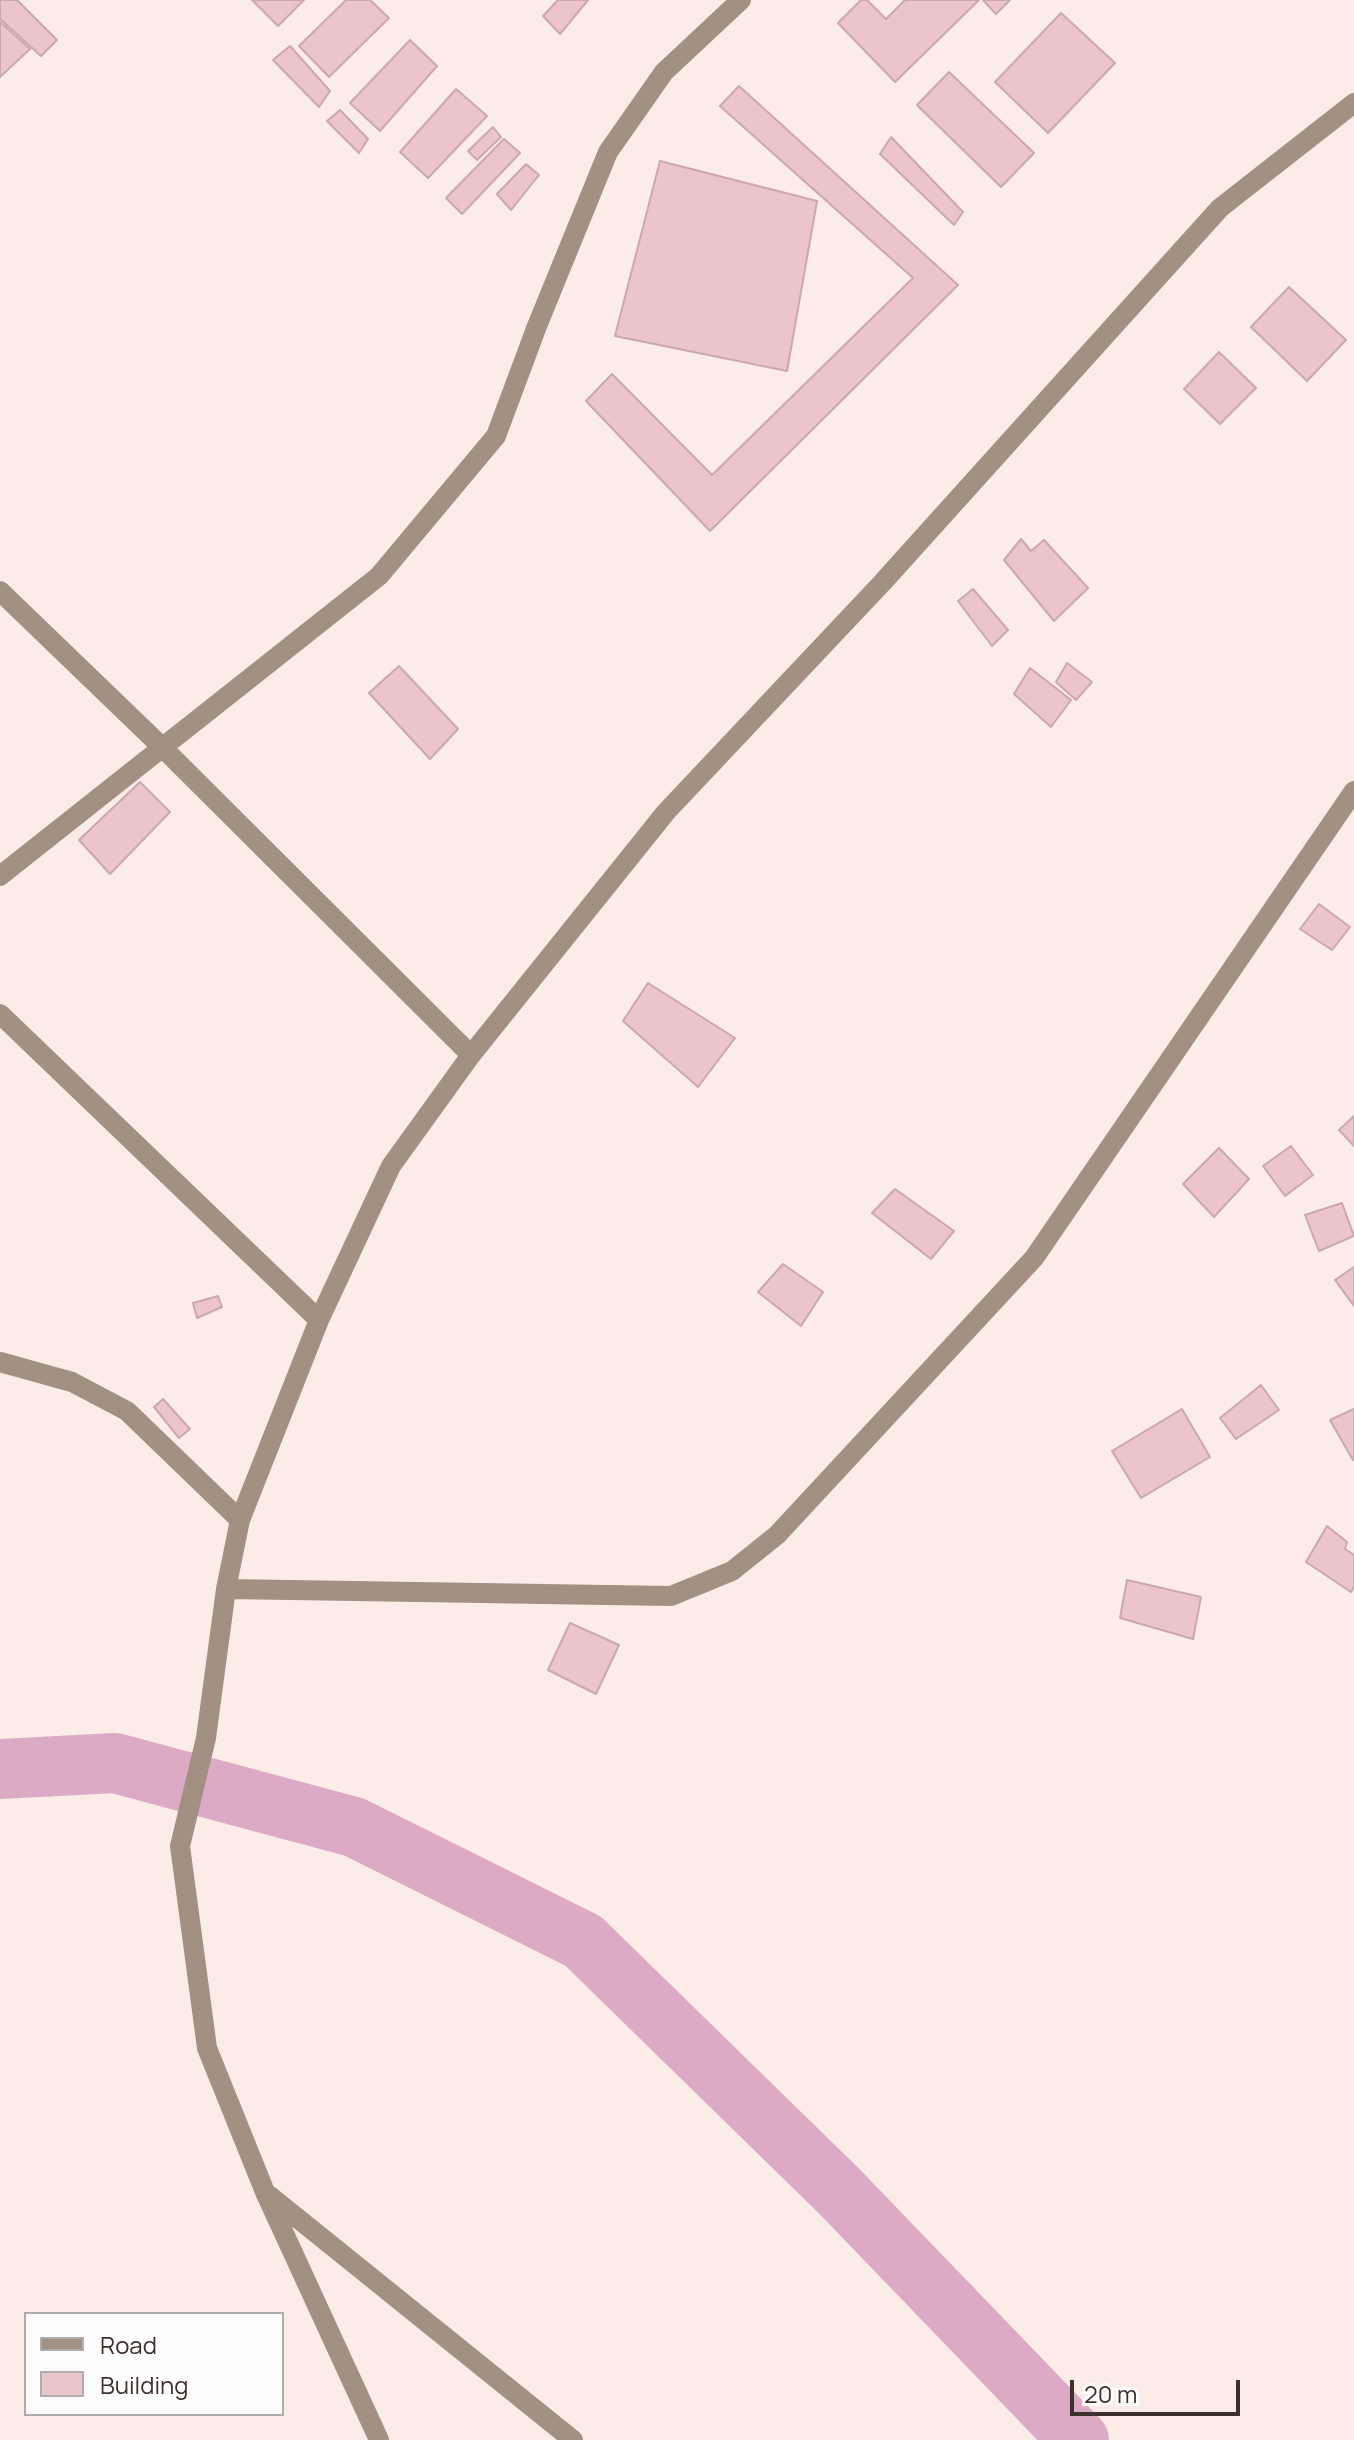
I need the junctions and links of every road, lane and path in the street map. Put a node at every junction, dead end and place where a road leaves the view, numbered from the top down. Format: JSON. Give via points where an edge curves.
{"nodes":[{"id":1,"x":741,"y":0,"type":"edge"},
{"id":2,"x":1354,"y":103,"type":"edge"},
{"id":3,"x":0,"y":591,"type":"edge"},
{"id":4,"x":164,"y":749,"type":"junction"},
{"id":5,"x":1354,"y":791,"type":"edge"},
{"id":6,"x":0,"y":876,"type":"edge"},
{"id":7,"x":0,"y":1014,"type":"edge"},
{"id":8,"x":471,"y":1055,"type":"junction"},
{"id":9,"x":319,"y":1320,"type":"junction"},
{"id":10,"x":0,"y":1362,"type":"edge"},
{"id":11,"x":240,"y":1520,"type":"junction"},
{"id":12,"x":226,"y":1589,"type":"junction"},
{"id":13,"x":265,"y":2192,"type":"junction"},
{"id":14,"x":379,"y":2440,"type":"edge"},
{"id":15,"x":573,"y":2440,"type":"edge"}],
"edges":[{"from":1,"to":4,"type":"street","via":[[664,72],[608,152],[496,436],[379,576]]},
{"from":2,"to":8,"type":"street","via":[[1220,208],[1181,250],[882,583],[666,812]]},
{"from":3,"to":4,"type":"street"},
{"from":4,"to":6,"type":"street"},
{"from":4,"to":8,"type":"street"},
{"from":5,"to":12,"type":"street","via":[[1034,1258],[777,1535],[732,1571],[671,1596]]},
{"from":7,"to":9,"type":"street"},
{"from":8,"to":9,"type":"street","via":[[391,1166]]},
{"from":9,"to":11,"type":"street"},
{"from":10,"to":11,"type":"street","via":[[72,1382],[127,1411]]},
{"from":11,"to":12,"type":"street"},
{"from":12,"to":13,"type":"street","via":[[206,1738],[180,1846],[207,2048]]},
{"from":13,"to":14,"type":"street"},
{"from":13,"to":15,"type":"street"}]}
